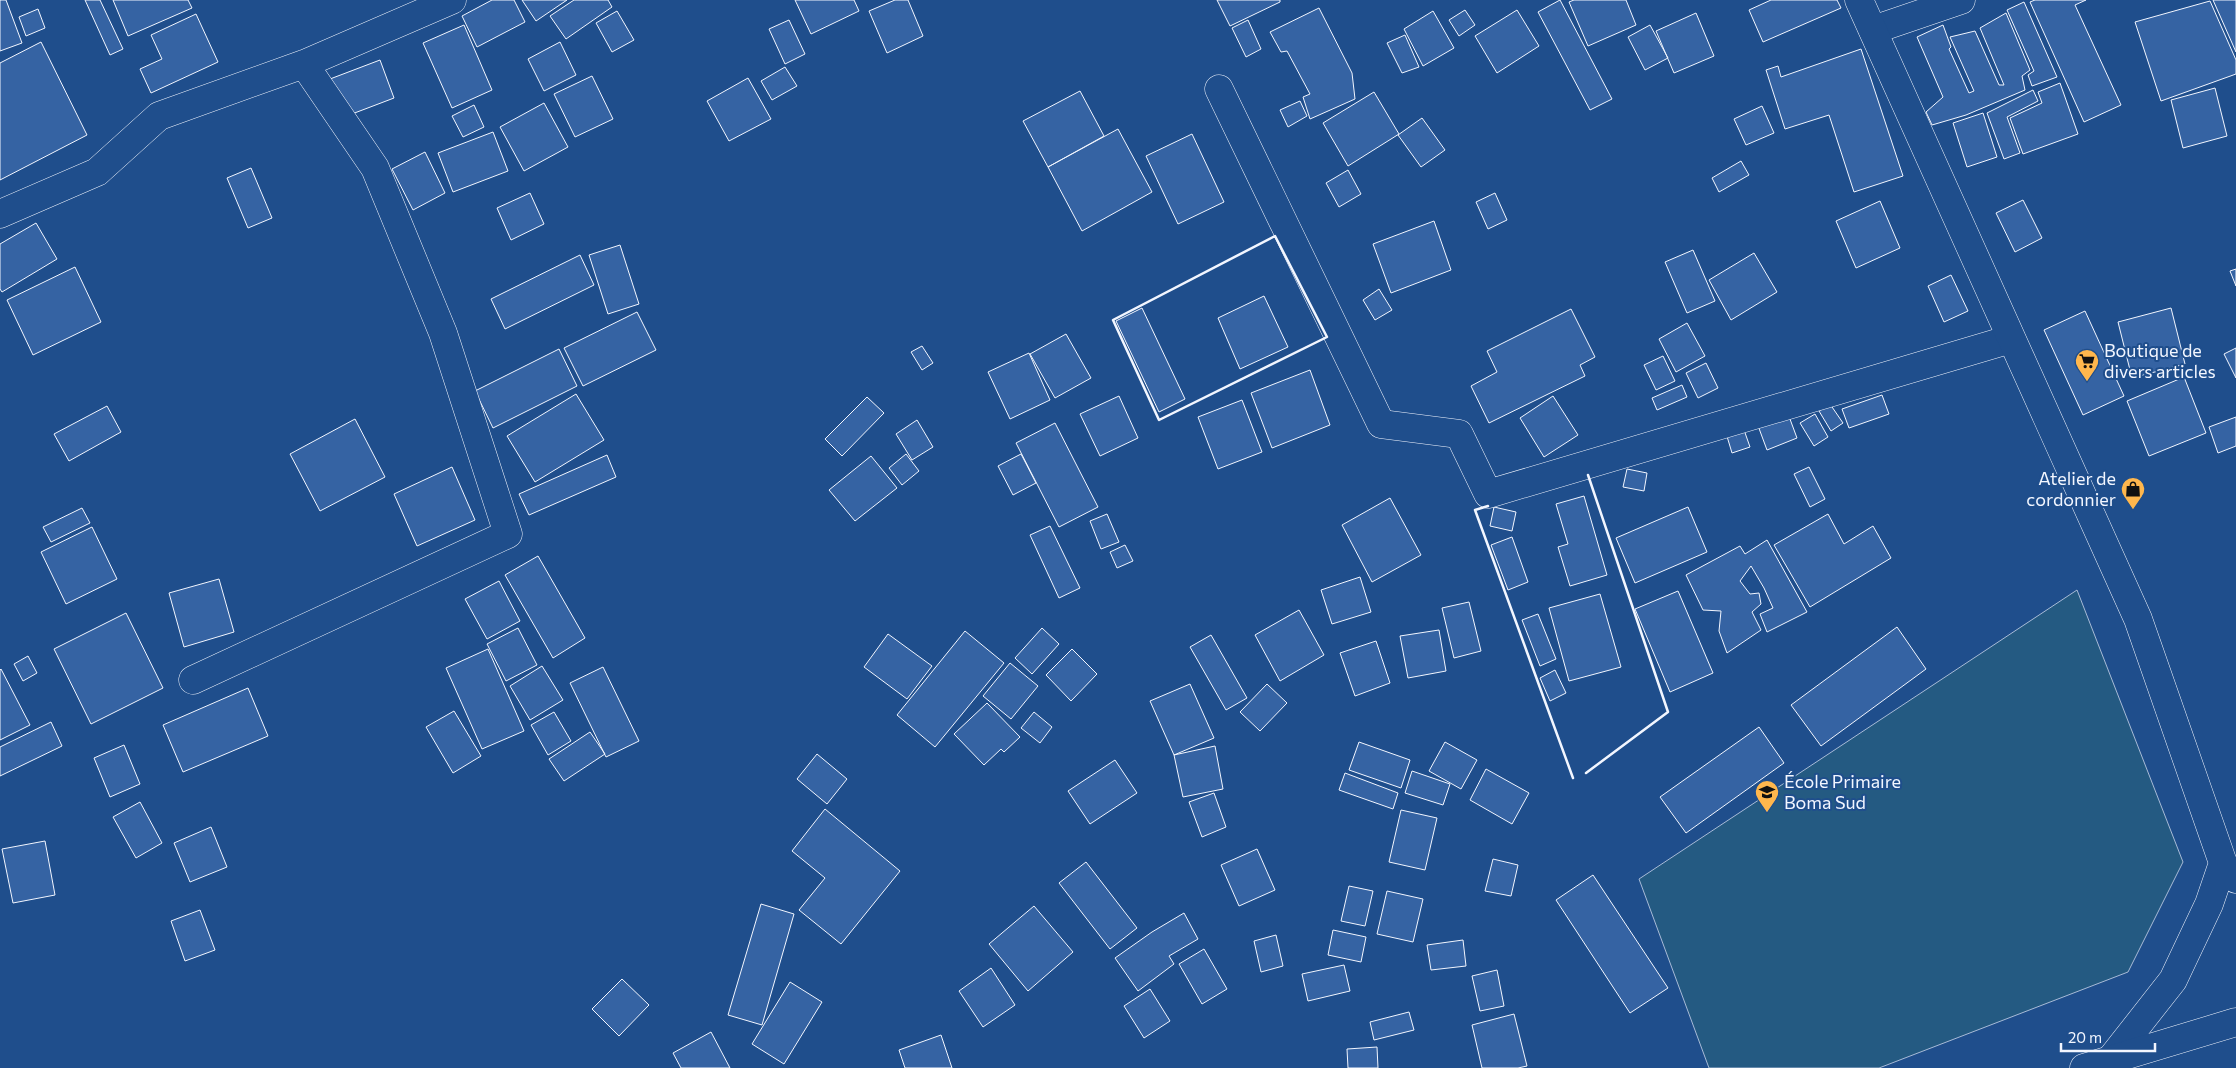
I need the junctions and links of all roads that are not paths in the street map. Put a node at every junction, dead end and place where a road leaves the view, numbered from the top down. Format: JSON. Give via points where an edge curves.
{"nodes":[{"id":1,"x":452,"y":0,"type":"edge"},
{"id":2,"x":1859,"y":0,"type":"edge"},
{"id":3,"x":1961,"y":0,"type":"edge"},
{"id":4,"x":1873,"y":30,"type":"junction"},
{"id":5,"x":304,"y":64,"type":"junction"},
{"id":6,"x":1219,"y":89,"type":"dead end"},
{"id":7,"x":0,"y":214,"type":"edge"},
{"id":8,"x":2011,"y":339,"type":"junction"},
{"id":9,"x":193,"y":680,"type":"dead end"},
{"id":10,"x":2230,"y":871,"type":"edge"},
{"id":11,"x":2236,"y":1022,"type":"edge"},
{"id":12,"x":2111,"y":1059,"type":"junction"},
{"id":13,"x":2084,"y":1068,"type":"edge"}],
"edges":[{"from":1,"to":5,"type":"main road"},
{"from":2,"to":4,"type":"main road"},
{"from":3,"to":4,"type":"main road"},
{"from":4,"to":8,"type":"main road"},
{"from":5,"to":7,"type":"main road","via":[[159,116],[97,172]]},
{"from":5,"to":9,"type":"main road","via":[[375,168],[443,333],[508,534]]},
{"from":6,"to":8,"type":"main road","via":[[1381,424],[1459,434],[1488,494]]},
{"from":8,"to":10,"type":"main road","via":[[2138,618]]},
{"from":10,"to":12,"type":"main road","via":[[2209,904],[2172,980]]},
{"from":11,"to":12,"type":"main road"},
{"from":12,"to":13,"type":"main road"}]}
